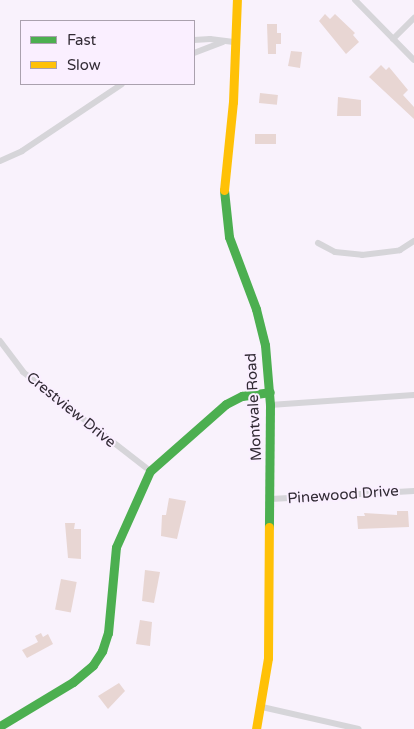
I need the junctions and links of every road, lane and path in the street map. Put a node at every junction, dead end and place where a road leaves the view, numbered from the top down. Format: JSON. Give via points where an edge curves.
{"nodes":[{"id":1,"x":237,"y":0,"type":"edge"},
{"id":2,"x":356,"y":0,"type":"edge"},
{"id":3,"x":414,"y":18,"type":"edge"},
{"id":4,"x":393,"y":39,"type":"junction"},
{"id":5,"x":195,"y":40,"type":"edge"},
{"id":6,"x":223,"y":42,"type":"junction"},
{"id":7,"x":236,"y":42,"type":"junction"},
{"id":8,"x":195,"y":53,"type":"edge"},
{"id":9,"x":414,"y":60,"type":"edge"},
{"id":10,"x":121,"y":85,"type":"edge"},
{"id":11,"x":0,"y":161,"type":"edge"},
{"id":12,"x":414,"y":241,"type":"edge"},
{"id":13,"x":318,"y":243,"type":"dead end"},
{"id":14,"x":0,"y":341,"type":"edge"},
{"id":15,"x":270,"y":392,"type":"junction"},
{"id":16,"x":414,"y":395,"type":"edge"},
{"id":17,"x":270,"y":404,"type":"junction"},
{"id":18,"x":150,"y":471,"type":"junction"},
{"id":19,"x":414,"y":491,"type":"edge"},
{"id":20,"x":272,"y":500,"type":"junction"},
{"id":21,"x":262,"y":707,"type":"junction"},
{"id":22,"x":0,"y":726,"type":"edge"},
{"id":23,"x":256,"y":729,"type":"edge"},
{"id":24,"x":359,"y":729,"type":"edge"}],
"edges":[{"from":1,"to":7,"type":"main road","name":"Montvale Road"},
{"from":2,"to":4,"type":"street"},
{"from":3,"to":4,"type":"street"},
{"from":4,"to":9,"type":"street"},
{"from":5,"to":6,"type":"street","via":[[210,38]]},
{"from":6,"to":7,"type":"street"},
{"from":6,"to":8,"type":"street"},
{"from":7,"to":15,"type":"main road","name":"Montvale Road","via":[[233,102],[224,170],[224,207],[230,240],[256,309],[265,345]]},
{"from":10,"to":11,"type":"street","via":[[22,151]]},
{"from":12,"to":13,"type":"street","via":[[382,255],[334,252]]},
{"from":14,"to":18,"type":"street","name":"Crestview Drive","via":[[24,372]]},
{"from":15,"to":17,"type":"main road","name":"Montvale Road"},
{"from":15,"to":18,"type":"main road","via":[[242,396],[226,404]]},
{"from":16,"to":17,"type":"street"},
{"from":17,"to":20,"type":"main road","name":"Montvale Road"},
{"from":18,"to":22,"type":"main road","via":[[116,547],[108,633],[102,651],[93,665],[73,682]]},
{"from":19,"to":20,"type":"street","name":"Pinewood Drive"},
{"from":20,"to":21,"type":"main road","name":"Montvale Road","via":[[268,658]]},
{"from":21,"to":23,"type":"main road","name":"Montvale Road"},
{"from":21,"to":24,"type":"street"}]}
